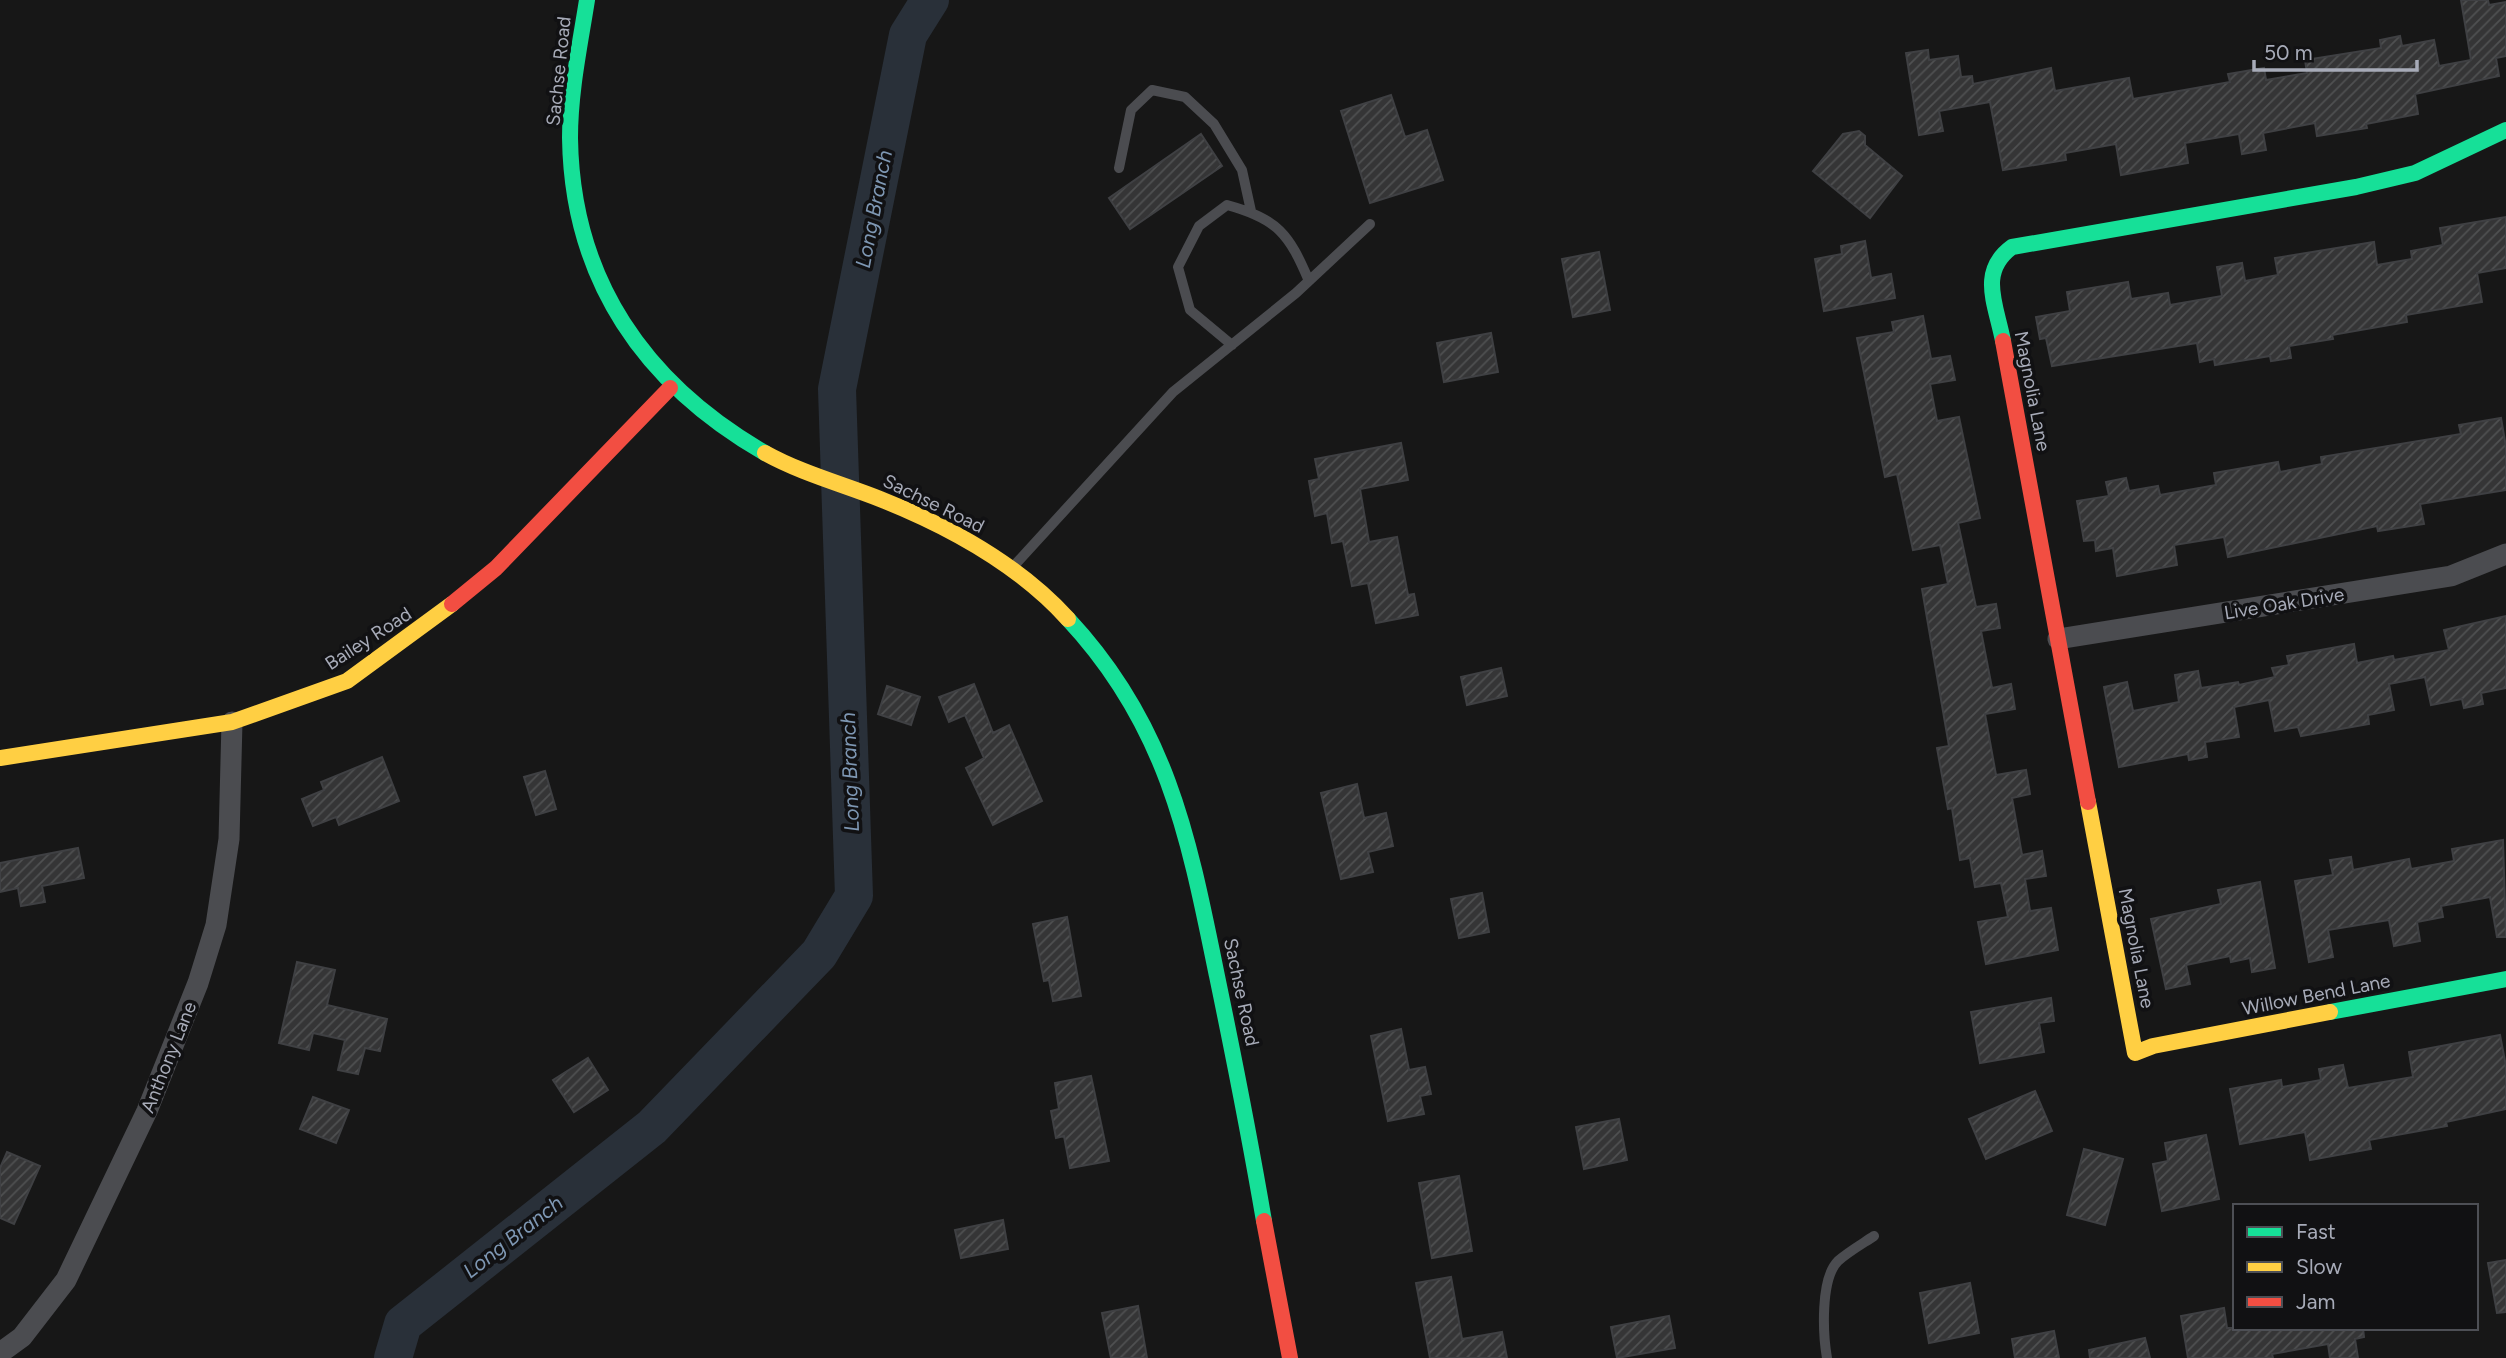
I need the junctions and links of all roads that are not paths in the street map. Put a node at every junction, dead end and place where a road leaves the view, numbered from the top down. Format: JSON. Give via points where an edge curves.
{"nodes":[{"id":1,"x":587,"y":0,"type":"edge"},
{"id":2,"x":2506,"y":130,"type":"edge"},
{"id":3,"x":1119,"y":168,"type":"dead end"},
{"id":4,"x":1251,"y":211,"type":"junction"},
{"id":5,"x":1370,"y":224,"type":"dead end"},
{"id":6,"x":1309,"y":281,"type":"junction"},
{"id":7,"x":1232,"y":345,"type":"junction"},
{"id":8,"x":670,"y":388,"type":"junction"},
{"id":9,"x":2506,"y":554,"type":"edge"},
{"id":10,"x":1011,"y":569,"type":"junction"},
{"id":11,"x":2058,"y":639,"type":"junction"},
{"id":12,"x":232,"y":722,"type":"junction"},
{"id":13,"x":0,"y":758,"type":"edge"},
{"id":14,"x":2506,"y":979,"type":"edge"},
{"id":15,"x":2135,"y":1053,"type":"joint"},
{"id":16,"x":1874,"y":1236,"type":"dead end"},
{"id":17,"x":0,"y":1353,"type":"edge"},
{"id":18,"x":1290,"y":1358,"type":"edge"},
{"id":19,"x":1827,"y":1358,"type":"edge"}],
"edges":[{"from":1,"to":8,"type":"street","name":"Sachse Road","via":[[572,105],[571,156],[582,234],[618,317]]},
{"from":2,"to":11,"type":"street","name":"Magnolia Lane","via":[[2415,173],[2012,247],[1996,259],[1991,278]]},
{"from":3,"to":4,"type":"lane","via":[[1131,110],[1152,90],[1185,97],[1214,124],[1242,170]]},
{"from":4,"to":6,"type":"lane","via":[[1293,242]]},
{"from":4,"to":7,"type":"lane","via":[[1227,205],[1199,226],[1178,267],[1190,310]]},
{"from":5,"to":6,"type":"lane"},
{"from":6,"to":7,"type":"lane"},
{"from":7,"to":10,"type":"lane","via":[[1174,392]]},
{"from":8,"to":10,"type":"street","name":"Sachse Road","via":[[767,454],[957,534]]},
{"from":8,"to":12,"type":"street","name":"Bailey Road","via":[[496,568],[428,625],[347,681]]},
{"from":9,"to":11,"type":"street","name":"Live Oak Drive","via":[[2451,576]]},
{"from":10,"to":18,"type":"street","name":"Sachse Road","via":[[1055,606],[1102,659],[1157,749],[1182,817],[1232,1045]]},
{"from":11,"to":15,"type":"street","name":"Magnolia Lane"},
{"from":12,"to":13,"type":"street","name":"Bailey Road"},
{"from":12,"to":17,"type":"street","name":"Anthony Lane","via":[[229,839],[216,925],[198,983],[147,1111],[66,1280],[22,1337]]},
{"from":14,"to":15,"type":"street","name":"Willow Bend Lane"},
{"from":16,"to":19,"type":"lane","via":[[1835,1263],[1824,1302]]}]}
